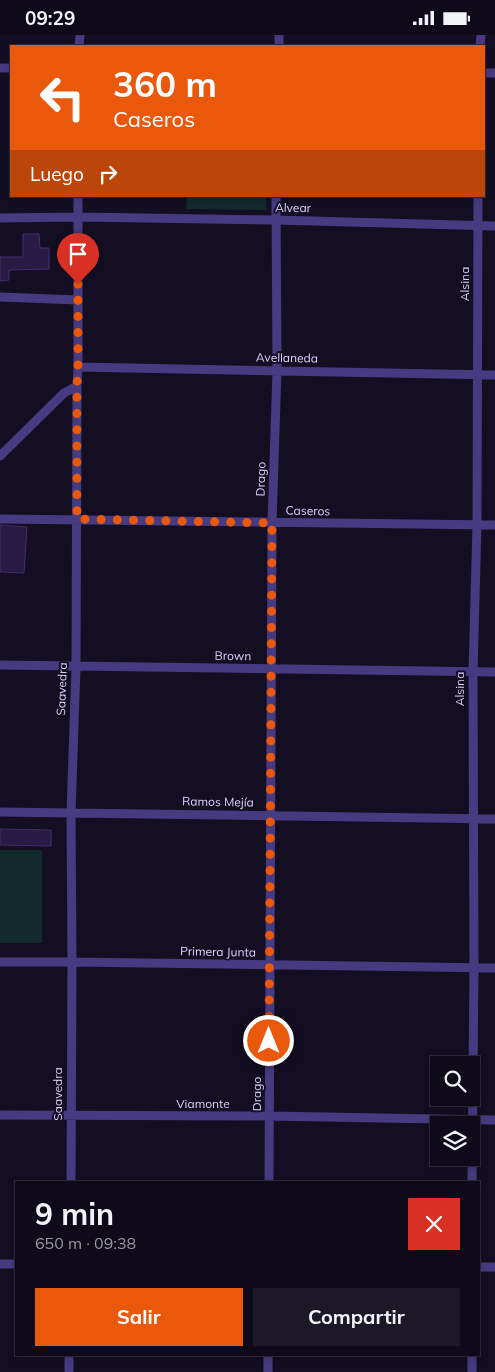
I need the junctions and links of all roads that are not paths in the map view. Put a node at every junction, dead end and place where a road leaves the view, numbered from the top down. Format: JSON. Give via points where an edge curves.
{"nodes":[{"id":1,"x":78,"y":197,"type":"edge"},
{"id":2,"x":276,"y":197,"type":"edge"},
{"id":3,"x":478,"y":197,"type":"edge"},
{"id":4,"x":78,"y":217,"type":"junction"},
{"id":5,"x":0,"y":218,"type":"edge"},
{"id":6,"x":276,"y":220,"type":"junction"},
{"id":7,"x":478,"y":226,"type":"junction"},
{"id":8,"x":495,"y":226,"type":"edge"},
{"id":9,"x":0,"y":297,"type":"edge"},
{"id":10,"x":78,"y":300,"type":"junction"},
{"id":11,"x":78,"y":367,"type":"junction"},
{"id":12,"x":277,"y":370,"type":"junction"},
{"id":13,"x":477,"y":375,"type":"junction"},
{"id":14,"x":495,"y":375,"type":"edge"},
{"id":15,"x":77,"y":386,"type":"junction"},
{"id":16,"x":0,"y":456,"type":"edge"},
{"id":17,"x":0,"y":519,"type":"edge"},
{"id":18,"x":77,"y":519,"type":"junction"},
{"id":19,"x":272,"y":523,"type":"junction"},
{"id":20,"x":477,"y":525,"type":"junction"},
{"id":21,"x":495,"y":525,"type":"edge"},
{"id":22,"x":0,"y":665,"type":"edge"},
{"id":23,"x":76,"y":667,"type":"junction"},
{"id":24,"x":272,"y":669,"type":"junction"},
{"id":25,"x":473,"y":672,"type":"junction"},
{"id":26,"x":495,"y":672,"type":"edge"},
{"id":27,"x":0,"y":812,"type":"edge"},
{"id":28,"x":71,"y":813,"type":"junction"},
{"id":29,"x":270,"y":815,"type":"junction"},
{"id":30,"x":472,"y":819,"type":"junction"},
{"id":31,"x":495,"y":819,"type":"edge"},
{"id":32,"x":0,"y":962,"type":"edge"},
{"id":33,"x":72,"y":962,"type":"junction"},
{"id":34,"x":269,"y":965,"type":"junction"},
{"id":35,"x":474,"y":968,"type":"junction"},
{"id":36,"x":495,"y":968,"type":"edge"},
{"id":37,"x":0,"y":1115,"type":"edge"},
{"id":38,"x":70,"y":1115,"type":"junction"},
{"id":39,"x":269,"y":1116,"type":"junction"},
{"id":40,"x":473,"y":1116,"type":"edge"},
{"id":41,"x":430,"y":1119,"type":"edge"},
{"id":42,"x":480,"y":1120,"type":"edge"},
{"id":43,"x":495,"y":1120,"type":"edge"},
{"id":44,"x":472,"y":1166,"type":"edge"},
{"id":45,"x":71,"y":1181,"type":"edge"},
{"id":46,"x":269,"y":1181,"type":"edge"},
{"id":47,"x":472,"y":1181,"type":"edge"},
{"id":48,"x":0,"y":1264,"type":"edge"},
{"id":49,"x":15,"y":1264,"type":"edge"},
{"id":50,"x":480,"y":1267,"type":"edge"},
{"id":51,"x":495,"y":1267,"type":"edge"},
{"id":52,"x":69,"y":1356,"type":"edge"},
{"id":53,"x":268,"y":1356,"type":"edge"},
{"id":54,"x":472,"y":1356,"type":"edge"},
{"id":55,"x":69,"y":1372,"type":"edge"},
{"id":56,"x":268,"y":1372,"type":"edge"},
{"id":57,"x":472,"y":1372,"type":"edge"}],
"edges":[{"from":1,"to":4,"type":"street","name":"Saavedra"},
{"from":2,"to":6,"type":"street","name":"Drago"},
{"from":3,"to":7,"type":"street","name":"Alsina"},
{"from":4,"to":5,"type":"street","name":"Alvear"},
{"from":4,"to":6,"type":"street","name":"Alvear"},
{"from":4,"to":10,"type":"street","name":"Saavedra"},
{"from":6,"to":7,"type":"street","name":"Alvear"},
{"from":6,"to":12,"type":"street","name":"Drago"},
{"from":7,"to":8,"type":"street","name":"Alvear"},
{"from":7,"to":13,"type":"street","name":"Alsina"},
{"from":9,"to":10,"type":"street"},
{"from":10,"to":11,"type":"street","name":"Saavedra"},
{"from":11,"to":12,"type":"street","name":"Avellaneda"},
{"from":11,"to":15,"type":"street","name":"Saavedra"},
{"from":12,"to":13,"type":"street","name":"Avellaneda"},
{"from":12,"to":19,"type":"street","name":"Drago"},
{"from":13,"to":14,"type":"street","name":"Avellaneda"},
{"from":13,"to":20,"type":"street","name":"Alsina"},
{"from":15,"to":16,"type":"street","via":[[64,393]]},
{"from":15,"to":18,"type":"street","name":"Saavedra"},
{"from":17,"to":18,"type":"street","name":"Caseros"},
{"from":18,"to":19,"type":"street","name":"Caseros"},
{"from":18,"to":23,"type":"street","name":"Saavedra"},
{"from":19,"to":20,"type":"street","name":"Caseros"},
{"from":19,"to":24,"type":"street","name":"Drago"},
{"from":20,"to":21,"type":"street","name":"Caseros"},
{"from":20,"to":25,"type":"street","name":"Alsina"},
{"from":22,"to":23,"type":"street","name":"Brown"},
{"from":23,"to":24,"type":"street","name":"Brown"},
{"from":23,"to":28,"type":"street","name":"Saavedra"},
{"from":24,"to":25,"type":"street","name":"Brown"},
{"from":24,"to":29,"type":"street","name":"Drago"},
{"from":25,"to":26,"type":"street","name":"Brown"},
{"from":25,"to":30,"type":"street","name":"Alsina"},
{"from":27,"to":28,"type":"street","name":"Ramos Mejía"},
{"from":28,"to":29,"type":"street","name":"Ramos Mejía"},
{"from":28,"to":33,"type":"street","name":"Saavedra"},
{"from":29,"to":30,"type":"street","name":"Ramos Mejía"},
{"from":29,"to":34,"type":"street","name":"Drago"},
{"from":30,"to":31,"type":"street","name":"Ramos Mejía"},
{"from":30,"to":35,"type":"street","name":"Alsina"},
{"from":32,"to":33,"type":"street","name":"Primera Junta"},
{"from":33,"to":34,"type":"street","name":"Primera Junta"},
{"from":33,"to":38,"type":"street","name":"Saavedra"},
{"from":34,"to":35,"type":"street","name":"Primera Junta"},
{"from":34,"to":39,"type":"street","name":"Drago"},
{"from":35,"to":36,"type":"street","name":"Primera Junta"},
{"from":35,"to":40,"type":"street","name":"Alsina"},
{"from":37,"to":38,"type":"street","name":"Viamonte"},
{"from":38,"to":39,"type":"street","name":"Viamonte"},
{"from":38,"to":45,"type":"street","name":"Saavedra"},
{"from":39,"to":41,"type":"street","name":"Viamonte"},
{"from":39,"to":46,"type":"street","name":"Drago"},
{"from":42,"to":43,"type":"street","name":"Viamonte"},
{"from":44,"to":47,"type":"street","name":"Alsina"},
{"from":48,"to":49,"type":"street"},
{"from":50,"to":51,"type":"street"},
{"from":52,"to":55,"type":"street"},
{"from":53,"to":56,"type":"street"},
{"from":54,"to":57,"type":"street"}]}
